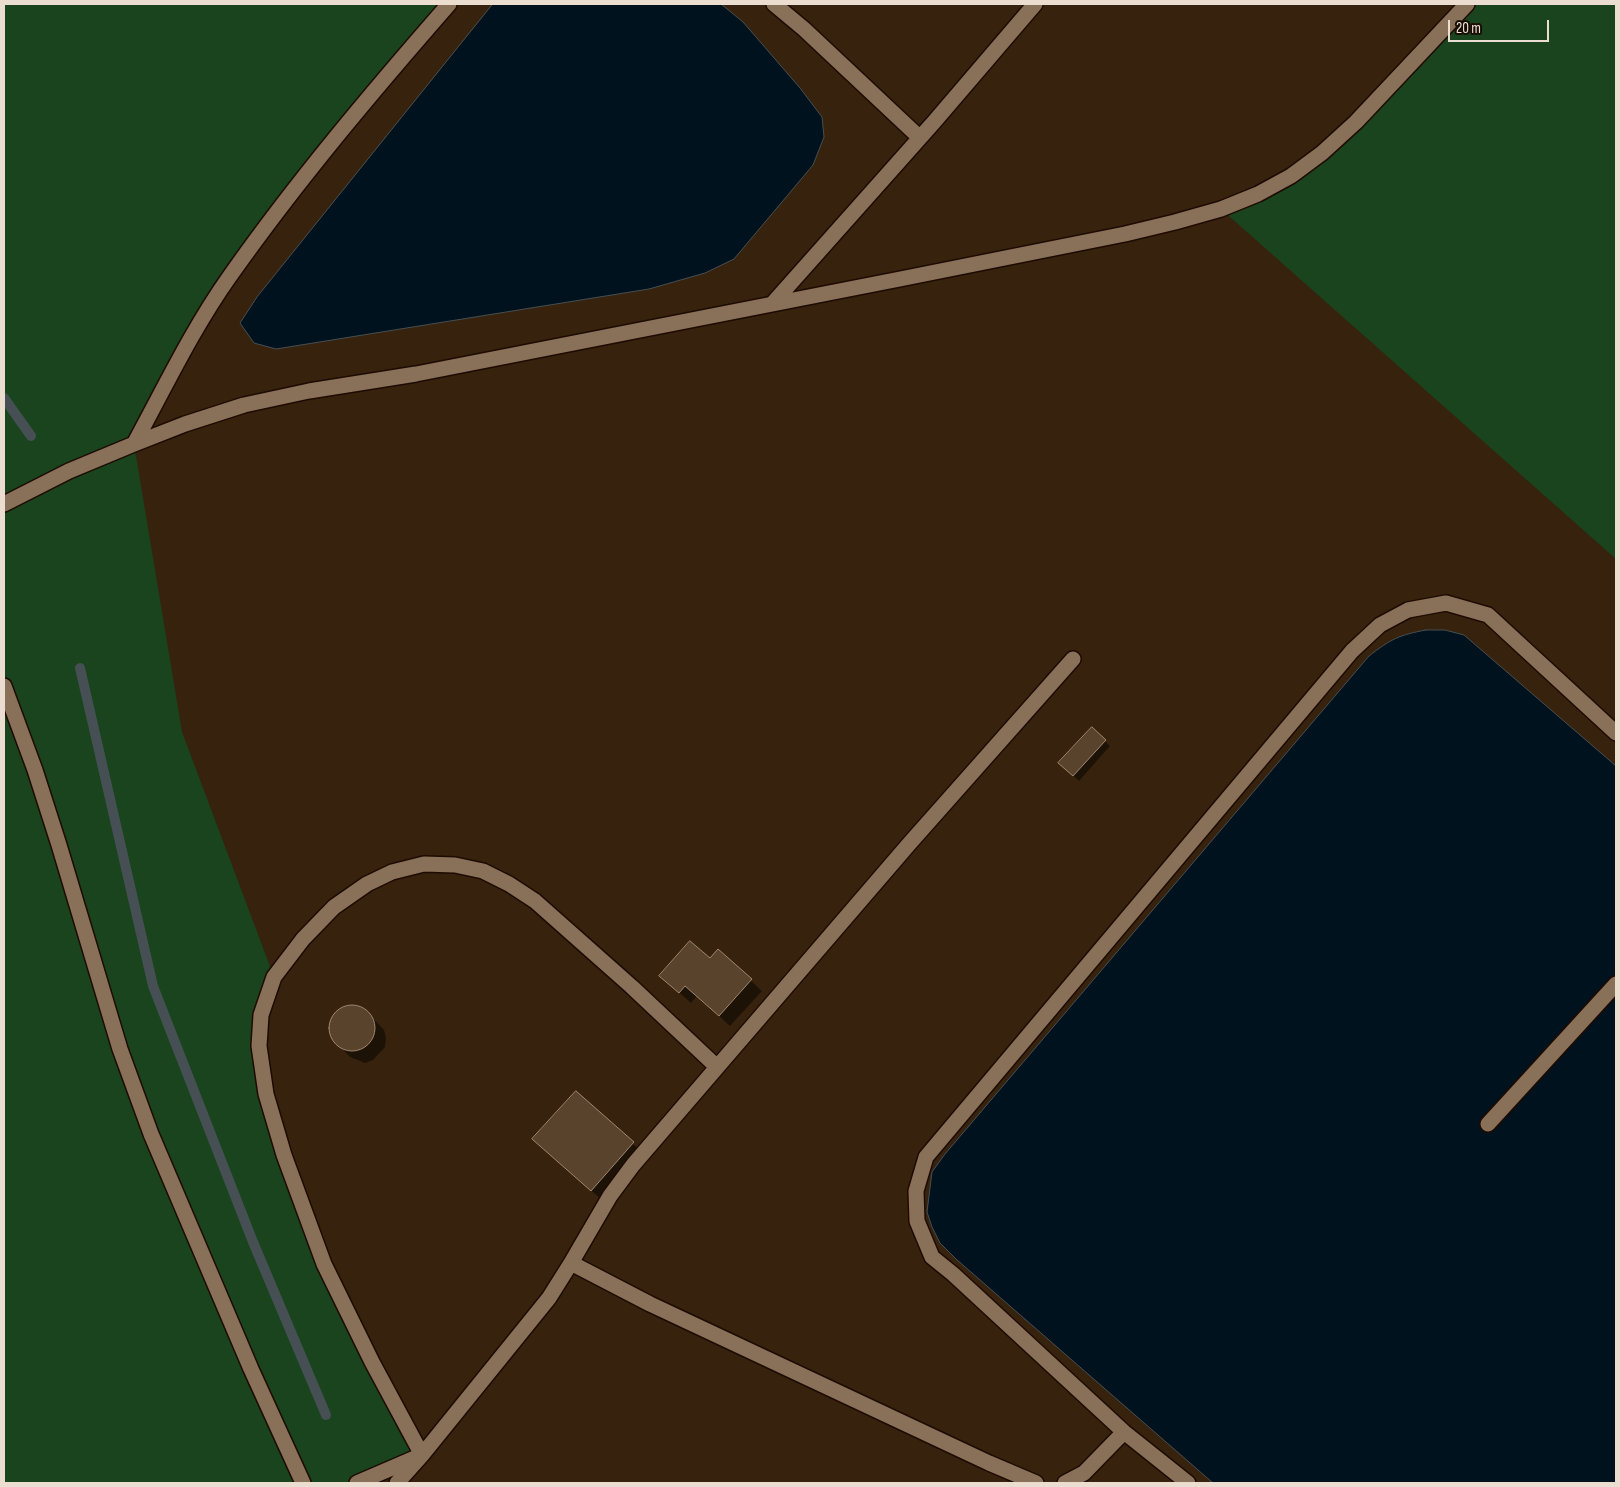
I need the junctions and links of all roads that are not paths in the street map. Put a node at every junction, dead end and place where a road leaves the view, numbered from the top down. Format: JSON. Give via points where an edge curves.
{"nodes":[{"id":1,"x":449,"y":4,"type":"edge"},
{"id":2,"x":774,"y":4,"type":"edge"},
{"id":3,"x":1035,"y":4,"type":"edge"},
{"id":4,"x":1467,"y":4,"type":"edge"},
{"id":5,"x":920,"y":137,"type":"junction"},
{"id":6,"x":773,"y":303,"type":"junction"},
{"id":7,"x":134,"y":444,"type":"junction"},
{"id":8,"x":4,"y":504,"type":"edge"},
{"id":9,"x":1073,"y":659,"type":"dead end"},
{"id":10,"x":4,"y":686,"type":"edge"},
{"id":11,"x":1616,"y":733,"type":"edge"},
{"id":12,"x":1616,"y":984,"type":"edge"},
{"id":13,"x":717,"y":1067,"type":"junction"},
{"id":14,"x":1488,"y":1124,"type":"dead end"},
{"id":15,"x":571,"y":1263,"type":"junction"},
{"id":16,"x":1124,"y":1432,"type":"junction"},
{"id":17,"x":422,"y":1455,"type":"junction"},
{"id":18,"x":303,"y":1483,"type":"edge"},
{"id":19,"x":357,"y":1483,"type":"edge"},
{"id":20,"x":397,"y":1483,"type":"edge"},
{"id":21,"x":1036,"y":1483,"type":"edge"},
{"id":22,"x":1065,"y":1483,"type":"edge"},
{"id":23,"x":1188,"y":1483,"type":"edge"}],
"edges":[{"from":1,"to":7,"type":"lane","via":[[296,188],[230,277],[198,327]]},
{"from":2,"to":5,"type":"lane"},
{"from":3,"to":5,"type":"lane"},
{"from":4,"to":6,"type":"lane","via":[[1356,122],[1322,153],[1291,176],[1258,194],[1221,209],[1166,224]]},
{"from":5,"to":6,"type":"lane"},
{"from":6,"to":7,"type":"lane","via":[[244,405]]},
{"from":7,"to":8,"type":"lane","via":[[69,471]]},
{"from":9,"to":13,"type":"lane"},
{"from":10,"to":18,"type":"lane","via":[[59,845],[120,1049],[152,1134],[251,1369]]},
{"from":11,"to":16,"type":"lane","via":[[1488,615],[1446,602],[1408,610],[1380,625],[1352,651],[926,1157],[916,1198],[918,1221],[932,1257]]},
{"from":12,"to":14,"type":"lane"},
{"from":13,"to":15,"type":"lane","via":[[610,1196]]},
{"from":13,"to":17,"type":"lane","via":[[535,901],[483,871],[455,865],[424,864],[392,872],[367,884],[334,907],[274,977],[261,1014],[259,1046],[266,1094],[284,1156],[324,1264]]},
{"from":15,"to":17,"type":"lane","via":[[548,1298]]},
{"from":15,"to":21,"type":"lane","via":[[658,1308]]},
{"from":16,"to":22,"type":"lane","via":[[1084,1473]]},
{"from":16,"to":23,"type":"lane"},
{"from":17,"to":19,"type":"lane"},
{"from":17,"to":20,"type":"lane"}]}
